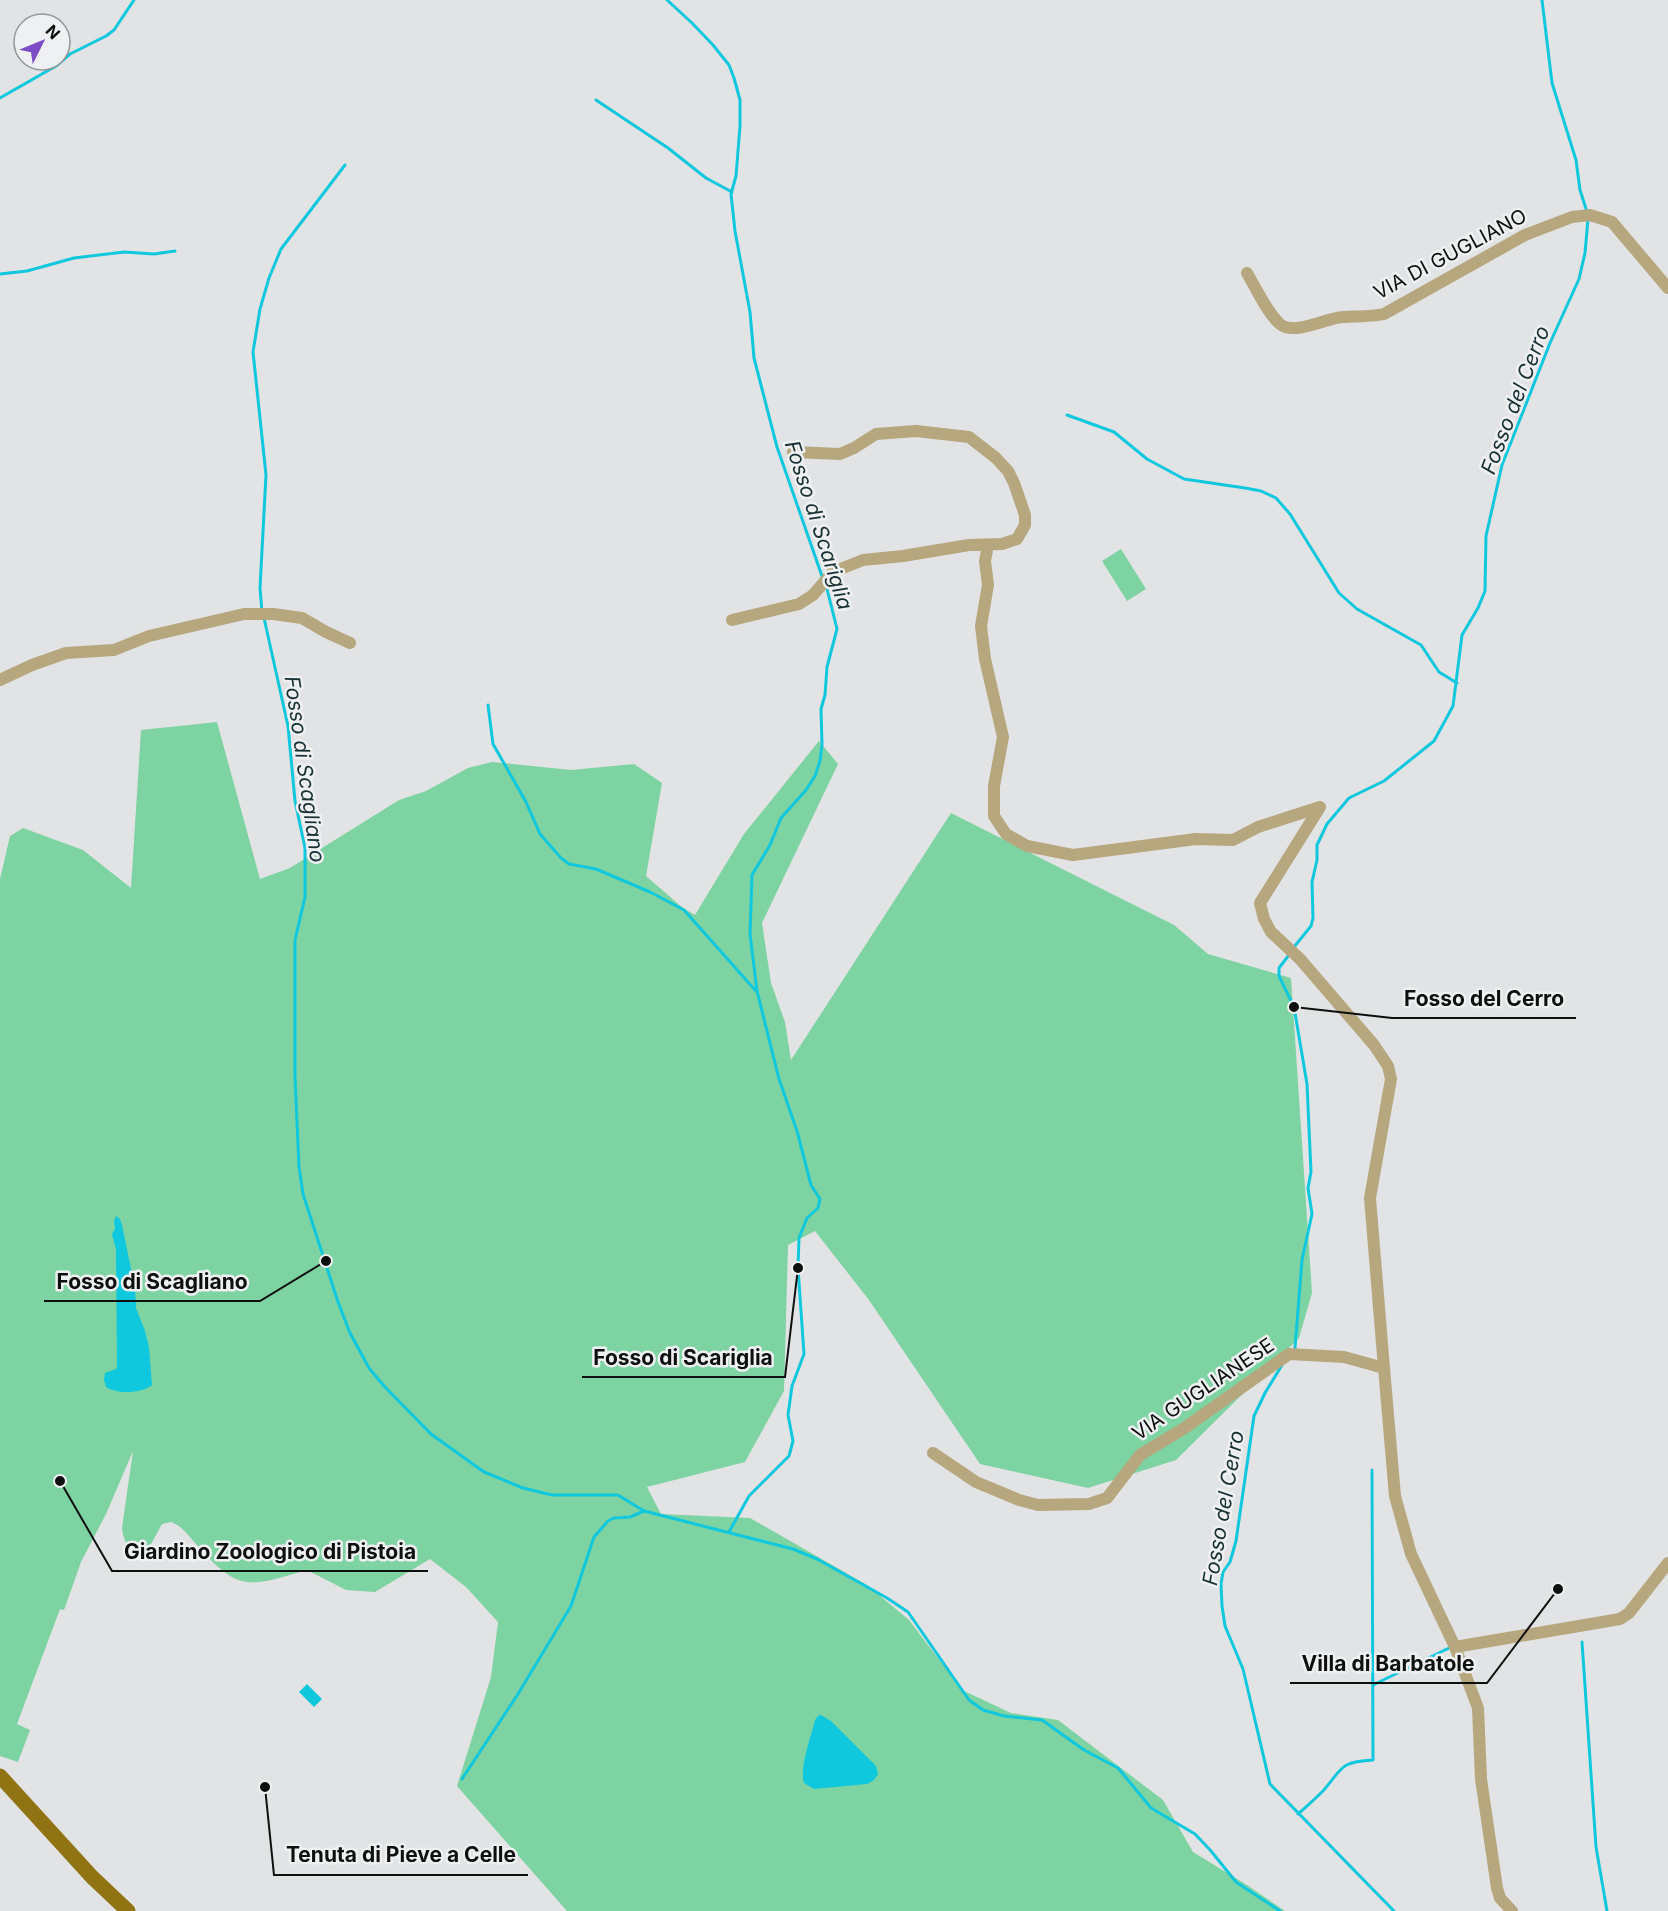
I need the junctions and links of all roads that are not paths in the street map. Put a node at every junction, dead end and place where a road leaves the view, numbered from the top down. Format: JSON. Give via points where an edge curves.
{"nodes":[{"id":1,"x":1246,"y":273,"type":"dead end"},
{"id":2,"x":1668,"y":288,"type":"edge"},
{"id":3,"x":793,"y":452,"type":"dead end"},
{"id":4,"x":988,"y":545,"type":"junction"},
{"id":5,"x":732,"y":620,"type":"dead end"},
{"id":6,"x":350,"y":643,"type":"dead end"},
{"id":7,"x":0,"y":681,"type":"edge"},
{"id":8,"x":1384,"y":1368,"type":"junction"},
{"id":9,"x":933,"y":1453,"type":"dead end"},
{"id":10,"x":1668,"y":1563,"type":"edge"},
{"id":11,"x":1455,"y":1647,"type":"junction"},
{"id":12,"x":0,"y":1776,"type":"edge"},
{"id":13,"x":128,"y":1911,"type":"edge"},
{"id":14,"x":1512,"y":1911,"type":"edge"}],
"edges":[{"from":1,"to":2,"type":"street","name":"VIA DI GUGLIANO","via":[[1276,318],[1288,328],[1341,317],[1368,317],[1384,314],[1525,235],[1572,217],[1590,215],[1612,222]]},
{"from":3,"to":4,"type":"street","via":[[840,454],[872,435],[885,433],[916,431],[969,437],[1008,471],[1025,515],[1025,525],[1017,539]]},
{"from":4,"to":5,"type":"street","via":[[863,560],[833,572],[813,595],[799,603]]},
{"from":4,"to":8,"type":"street","via":[[988,585],[981,626],[1003,737],[994,786],[994,816],[1006,834],[1027,846],[1073,855],[1196,839],[1233,840],[1258,827],[1320,807],[1260,903],[1271,932],[1300,959],[1388,1065],[1390,1079],[1370,1198]]},
{"from":6,"to":7,"type":"street","via":[[302,618],[244,614],[148,636],[114,650],[57,655]]},
{"from":8,"to":9,"type":"street","name":"VIA GUGLIANESE","via":[[1344,1357],[1289,1354],[1140,1455],[1107,1498],[1089,1504],[1038,1505],[1019,1500],[976,1482]]},
{"from":8,"to":11,"type":"street","via":[[1395,1496],[1411,1554]]},
{"from":10,"to":11,"type":"street","via":[[1620,1619]]},
{"from":11,"to":14,"type":"street","via":[[1478,1708],[1481,1779],[1498,1893]]},
{"from":12,"to":13,"type":"main road"}]}
